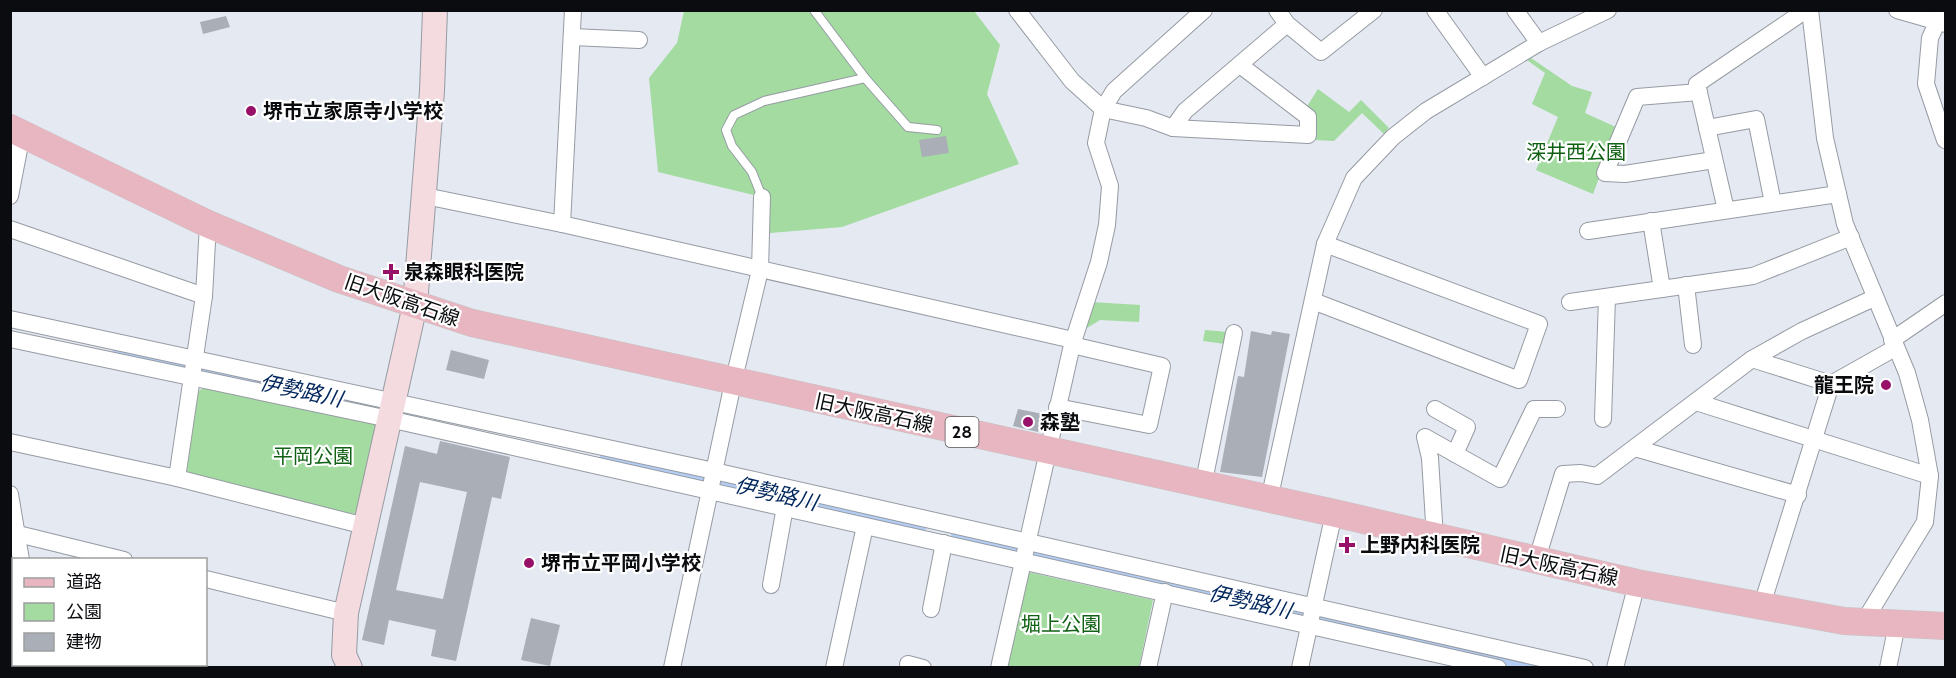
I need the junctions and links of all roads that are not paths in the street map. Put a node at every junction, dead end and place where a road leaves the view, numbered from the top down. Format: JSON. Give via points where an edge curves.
{"nodes":[{"id":1,"x":435,"y":10,"type":"edge"},
{"id":2,"x":573,"y":10,"type":"edge"},
{"id":3,"x":814,"y":10,"type":"edge"},
{"id":4,"x":1017,"y":10,"type":"edge"},
{"id":5,"x":1204,"y":10,"type":"edge"},
{"id":6,"x":1277,"y":10,"type":"edge"},
{"id":7,"x":1374,"y":10,"type":"edge"},
{"id":8,"x":1436,"y":10,"type":"edge"},
{"id":9,"x":1515,"y":10,"type":"edge"},
{"id":10,"x":1608,"y":10,"type":"edge"},
{"id":11,"x":1808,"y":10,"type":"edge"},
{"id":12,"x":1897,"y":10,"type":"edge"},
{"id":13,"x":1587,"y":15,"type":"edge"},
{"id":14,"x":1943,"y":19,"type":"edge"},
{"id":15,"x":1287,"y":24,"type":"junction"},
{"id":16,"x":572,"y":37,"type":"junction"},
{"id":17,"x":639,"y":40,"type":"dead end"},
{"id":18,"x":1539,"y":43,"type":"junction"},
{"id":19,"x":1240,"y":65,"type":"junction"},
{"id":20,"x":1483,"y":77,"type":"junction"},
{"id":21,"x":865,"y":78,"type":"junction"},
{"id":22,"x":1699,"y":92,"type":"junction"},
{"id":23,"x":1103,"y":109,"type":"junction"},
{"id":24,"x":1173,"y":128,"type":"junction"},
{"id":25,"x":1707,"y":128,"type":"junction"},
{"id":26,"x":937,"y":130,"type":"dead end"},
{"id":27,"x":16,"y":131,"type":"edge"},
{"id":28,"x":1945,"y":140,"type":"edge"},
{"id":29,"x":1714,"y":160,"type":"junction"},
{"id":30,"x":1838,"y":194,"type":"junction"},
{"id":31,"x":10,"y":195,"type":"edge"},
{"id":32,"x":425,"y":196,"type":"junction"},
{"id":33,"x":762,"y":197,"type":"joint"},
{"id":34,"x":1773,"y":203,"type":"junction"},
{"id":35,"x":1726,"y":210,"type":"junction"},
{"id":36,"x":1651,"y":221,"type":"junction"},
{"id":37,"x":208,"y":224,"type":"junction"},
{"id":38,"x":562,"y":224,"type":"junction"},
{"id":39,"x":10,"y":229,"type":"edge"},
{"id":40,"x":1588,"y":231,"type":"dead end"},
{"id":41,"x":1851,"y":237,"type":"junction"},
{"id":42,"x":1325,"y":244,"type":"junction"},
{"id":43,"x":760,"y":270,"type":"junction"},
{"id":44,"x":1686,"y":285,"type":"junction"},
{"id":45,"x":1662,"y":289,"type":"junction"},
{"id":46,"x":204,"y":296,"type":"junction"},
{"id":47,"x":1607,"y":297,"type":"junction"},
{"id":48,"x":1874,"y":298,"type":"junction"},
{"id":49,"x":1312,"y":301,"type":"junction"},
{"id":50,"x":1570,"y":302,"type":"dead end"},
{"id":51,"x":1946,"y":303,"type":"edge"},
{"id":52,"x":415,"y":305,"type":"junction"},
{"id":53,"x":10,"y":318,"type":"edge"},
{"id":54,"x":1234,"y":333,"type":"dead end"},
{"id":55,"x":10,"y":339,"type":"edge"},
{"id":56,"x":1073,"y":343,"type":"junction"},
{"id":57,"x":1894,"y":344,"type":"junction"},
{"id":58,"x":1693,"y":345,"type":"dead end"},
{"id":59,"x":1752,"y":359,"type":"junction"},
{"id":60,"x":194,"y":367,"type":"junction"},
{"id":61,"x":733,"y":382,"type":"junction"},
{"id":62,"x":1831,"y":384,"type":"junction"},
{"id":63,"x":1696,"y":402,"type":"junction"},
{"id":64,"x":1057,"y":407,"type":"junction"},
{"id":65,"x":1435,"y":409,"type":"dead end"},
{"id":66,"x":1557,"y":409,"type":"dead end"},
{"id":67,"x":391,"y":410,"type":"junction"},
{"id":68,"x":1603,"y":419,"type":"dead end"},
{"id":69,"x":1815,"y":440,"type":"junction"},
{"id":70,"x":10,"y":442,"type":"edge"},
{"id":71,"x":1635,"y":448,"type":"junction"},
{"id":72,"x":1047,"y":451,"type":"junction"},
{"id":73,"x":1455,"y":454,"type":"junction"},
{"id":74,"x":1930,"y":476,"type":"junction"},
{"id":75,"x":177,"y":478,"type":"junction"},
{"id":76,"x":712,"y":481,"type":"junction"},
{"id":77,"x":1203,"y":486,"type":"junction"},
{"id":78,"x":10,"y":494,"type":"edge"},
{"id":79,"x":1798,"y":495,"type":"junction"},
{"id":80,"x":1269,"y":500,"type":"junction"},
{"id":81,"x":785,"y":507,"type":"junction"},
{"id":82,"x":1334,"y":513,"type":"junction"},
{"id":83,"x":365,"y":526,"type":"junction"},
{"id":84,"x":865,"y":526,"type":"junction"},
{"id":85,"x":18,"y":534,"type":"junction"},
{"id":86,"x":1435,"y":538,"type":"junction"},
{"id":87,"x":944,"y":543,"type":"junction"},
{"id":88,"x":1024,"y":551,"type":"junction"},
{"id":89,"x":21,"y":558,"type":"edge"},
{"id":90,"x":116,"y":558,"type":"edge"},
{"id":91,"x":1536,"y":562,"type":"junction"},
{"id":92,"x":207,"y":579,"type":"edge"},
{"id":93,"x":1637,"y":583,"type":"junction"},
{"id":94,"x":771,"y":585,"type":"dead end"},
{"id":95,"x":1165,"y":592,"type":"junction"},
{"id":96,"x":1761,"y":608,"type":"junction"},
{"id":97,"x":931,"y":609,"type":"dead end"},
{"id":98,"x":346,"y":613,"type":"junction"},
{"id":99,"x":1311,"y":616,"type":"junction"},
{"id":100,"x":1863,"y":623,"type":"junction"},
{"id":101,"x":1897,"y":625,"type":"junction"},
{"id":102,"x":1946,"y":626,"type":"edge"},
{"id":103,"x":349,"y":667,"type":"edge"},
{"id":104,"x":672,"y":668,"type":"edge"},
{"id":105,"x":834,"y":668,"type":"edge"},
{"id":106,"x":999,"y":668,"type":"edge"},
{"id":107,"x":1148,"y":668,"type":"edge"},
{"id":108,"x":1300,"y":668,"type":"edge"},
{"id":109,"x":1498,"y":668,"type":"edge"},
{"id":110,"x":1585,"y":668,"type":"edge"},
{"id":111,"x":1615,"y":668,"type":"edge"},
{"id":112,"x":1888,"y":668,"type":"edge"}],
"edges":[{"from":1,"to":32,"type":"street"},
{"from":2,"to":16,"type":"street"},
{"from":3,"to":21,"type":"lane"},
{"from":4,"to":23,"type":"street","via":[[1072,81]]},
{"from":5,"to":23,"type":"street","via":[[1114,91]]},
{"from":6,"to":15,"type":"street"},
{"from":7,"to":15,"type":"street","via":[[1321,52]]},
{"from":8,"to":20,"type":"street"},
{"from":9,"to":18,"type":"street"},
{"from":10,"to":13,"type":"street"},
{"from":11,"to":22,"type":"street","via":[[1697,84]]},
{"from":11,"to":30,"type":"street","via":[[1825,138]]},
{"from":12,"to":14,"type":"street"},
{"from":13,"to":18,"type":"street"},
{"from":14,"to":28,"type":"street","via":[[1930,38],[1926,84]]},
{"from":15,"to":19,"type":"street"},
{"from":16,"to":17,"type":"street"},
{"from":16,"to":38,"type":"street"},
{"from":18,"to":20,"type":"street"},
{"from":19,"to":24,"type":"street","via":[[1185,111]]},
{"from":19,"to":24,"type":"street","via":[[1308,117],[1308,135]]},
{"from":20,"to":42,"type":"street","via":[[1426,111],[1354,178]]},
{"from":21,"to":26,"type":"lane","via":[[908,127]]},
{"from":21,"to":33,"type":"lane","via":[[764,101],[734,115],[726,130],[732,146],[752,172]]},
{"from":22,"to":25,"type":"street"},
{"from":22,"to":29,"type":"street","via":[[1637,97],[1605,173],[1625,174]]},
{"from":23,"to":24,"type":"street"},
{"from":23,"to":56,"type":"street","via":[[1096,143],[1110,186],[1107,225]]},
{"from":25,"to":29,"type":"street"},
{"from":25,"to":34,"type":"street","via":[[1756,119]]},
{"from":27,"to":31,"type":"street"},
{"from":27,"to":37,"type":"main road","name":"旧大阪高石線","number":"28"},
{"from":29,"to":35,"type":"street"},
{"from":30,"to":34,"type":"street"},
{"from":30,"to":41,"type":"street"},
{"from":32,"to":38,"type":"street"},
{"from":32,"to":52,"type":"street"},
{"from":33,"to":43,"type":"street"},
{"from":34,"to":35,"type":"street"},
{"from":35,"to":36,"type":"street"},
{"from":36,"to":40,"type":"street"},
{"from":36,"to":45,"type":"street"},
{"from":37,"to":46,"type":"street"},
{"from":37,"to":52,"type":"main road","name":"旧大阪高石線","number":"28","via":[[339,279]]},
{"from":38,"to":43,"type":"street"},
{"from":39,"to":46,"type":"street"},
{"from":41,"to":44,"type":"street","via":[[1753,276]]},
{"from":41,"to":48,"type":"street"},
{"from":42,"to":49,"type":"street"},
{"from":42,"to":49,"type":"street","via":[[1539,324],[1519,380]]},
{"from":43,"to":56,"type":"street"},
{"from":43,"to":61,"type":"street"},
{"from":44,"to":45,"type":"street"},
{"from":44,"to":58,"type":"street"},
{"from":45,"to":47,"type":"street"},
{"from":46,"to":60,"type":"street"},
{"from":47,"to":50,"type":"street"},
{"from":47,"to":68,"type":"street"},
{"from":48,"to":57,"type":"street"},
{"from":48,"to":59,"type":"street"},
{"from":49,"to":80,"type":"street"},
{"from":51,"to":57,"type":"street"},
{"from":52,"to":61,"type":"main road","name":"旧大阪高石線","number":"28","via":[[472,323]]},
{"from":52,"to":67,"type":"street"},
{"from":53,"to":60,"type":"street"},
{"from":54,"to":77,"type":"street"},
{"from":55,"to":60,"type":"street"},
{"from":56,"to":64,"type":"street"},
{"from":56,"to":64,"type":"street","via":[[1162,366],[1149,425]]},
{"from":57,"to":62,"type":"street"},
{"from":57,"to":74,"type":"street","via":[[1920,420]]},
{"from":59,"to":62,"type":"street"},
{"from":59,"to":63,"type":"street"},
{"from":60,"to":67,"type":"street"},
{"from":60,"to":75,"type":"street"},
{"from":61,"to":72,"type":"main road","name":"旧大阪高石線","number":"28"},
{"from":61,"to":76,"type":"street"},
{"from":62,"to":69,"type":"street"},
{"from":63,"to":69,"type":"street"},
{"from":63,"to":71,"type":"street"},
{"from":64,"to":72,"type":"street"},
{"from":65,"to":73,"type":"street","via":[[1467,427]]},
{"from":66,"to":73,"type":"street","via":[[1534,409],[1500,478]]},
{"from":67,"to":76,"type":"street"},
{"from":67,"to":83,"type":"street"},
{"from":69,"to":74,"type":"street"},
{"from":69,"to":79,"type":"street"},
{"from":70,"to":75,"type":"street"},
{"from":71,"to":79,"type":"street"},
{"from":71,"to":91,"type":"street","via":[[1598,476],[1563,474]]},
{"from":72,"to":77,"type":"main road","name":"旧大阪高石線","number":"28"},
{"from":72,"to":88,"type":"street"},
{"from":73,"to":86,"type":"street","via":[[1425,437]]},
{"from":74,"to":100,"type":"street","via":[[1924,522]]},
{"from":75,"to":83,"type":"street"},
{"from":76,"to":81,"type":"street"},
{"from":76,"to":88,"type":"street"},
{"from":76,"to":104,"type":"street"},
{"from":77,"to":80,"type":"main road","name":"旧大阪高石線","number":"28"},
{"from":78,"to":85,"type":"street"},
{"from":79,"to":96,"type":"street"},
{"from":80,"to":82,"type":"main road","name":"旧大阪高石線","number":"28"},
{"from":81,"to":84,"type":"street"},
{"from":81,"to":94,"type":"street"},
{"from":82,"to":86,"type":"main road","name":"旧大阪高石線","number":"28"},
{"from":82,"to":99,"type":"street"},
{"from":83,"to":98,"type":"street"},
{"from":84,"to":87,"type":"street"},
{"from":84,"to":105,"type":"street"},
{"from":85,"to":89,"type":"street"},
{"from":85,"to":90,"type":"street"},
{"from":86,"to":91,"type":"main road","name":"旧大阪高石線","number":"28"},
{"from":87,"to":88,"type":"street"},
{"from":87,"to":97,"type":"street"},
{"from":88,"to":95,"type":"street"},
{"from":88,"to":99,"type":"street"},
{"from":88,"to":106,"type":"street"},
{"from":91,"to":93,"type":"main road","name":"旧大阪高石線","number":"28"},
{"from":92,"to":98,"type":"street"},
{"from":93,"to":96,"type":"main road","name":"旧大阪高石線","number":"28"},
{"from":93,"to":111,"type":"street"},
{"from":95,"to":99,"type":"street"},
{"from":95,"to":107,"type":"street"},
{"from":96,"to":100,"type":"main road","name":"旧大阪高石線","number":"28"},
{"from":98,"to":103,"type":"street","via":[[345,655]]},
{"from":99,"to":108,"type":"street"},
{"from":99,"to":109,"type":"street"},
{"from":99,"to":110,"type":"street"},
{"from":100,"to":101,"type":"main road","name":"旧大阪高石線","number":"28"},
{"from":101,"to":102,"type":"main road","name":"旧大阪高石線","number":"28"},
{"from":101,"to":112,"type":"street"}]}
